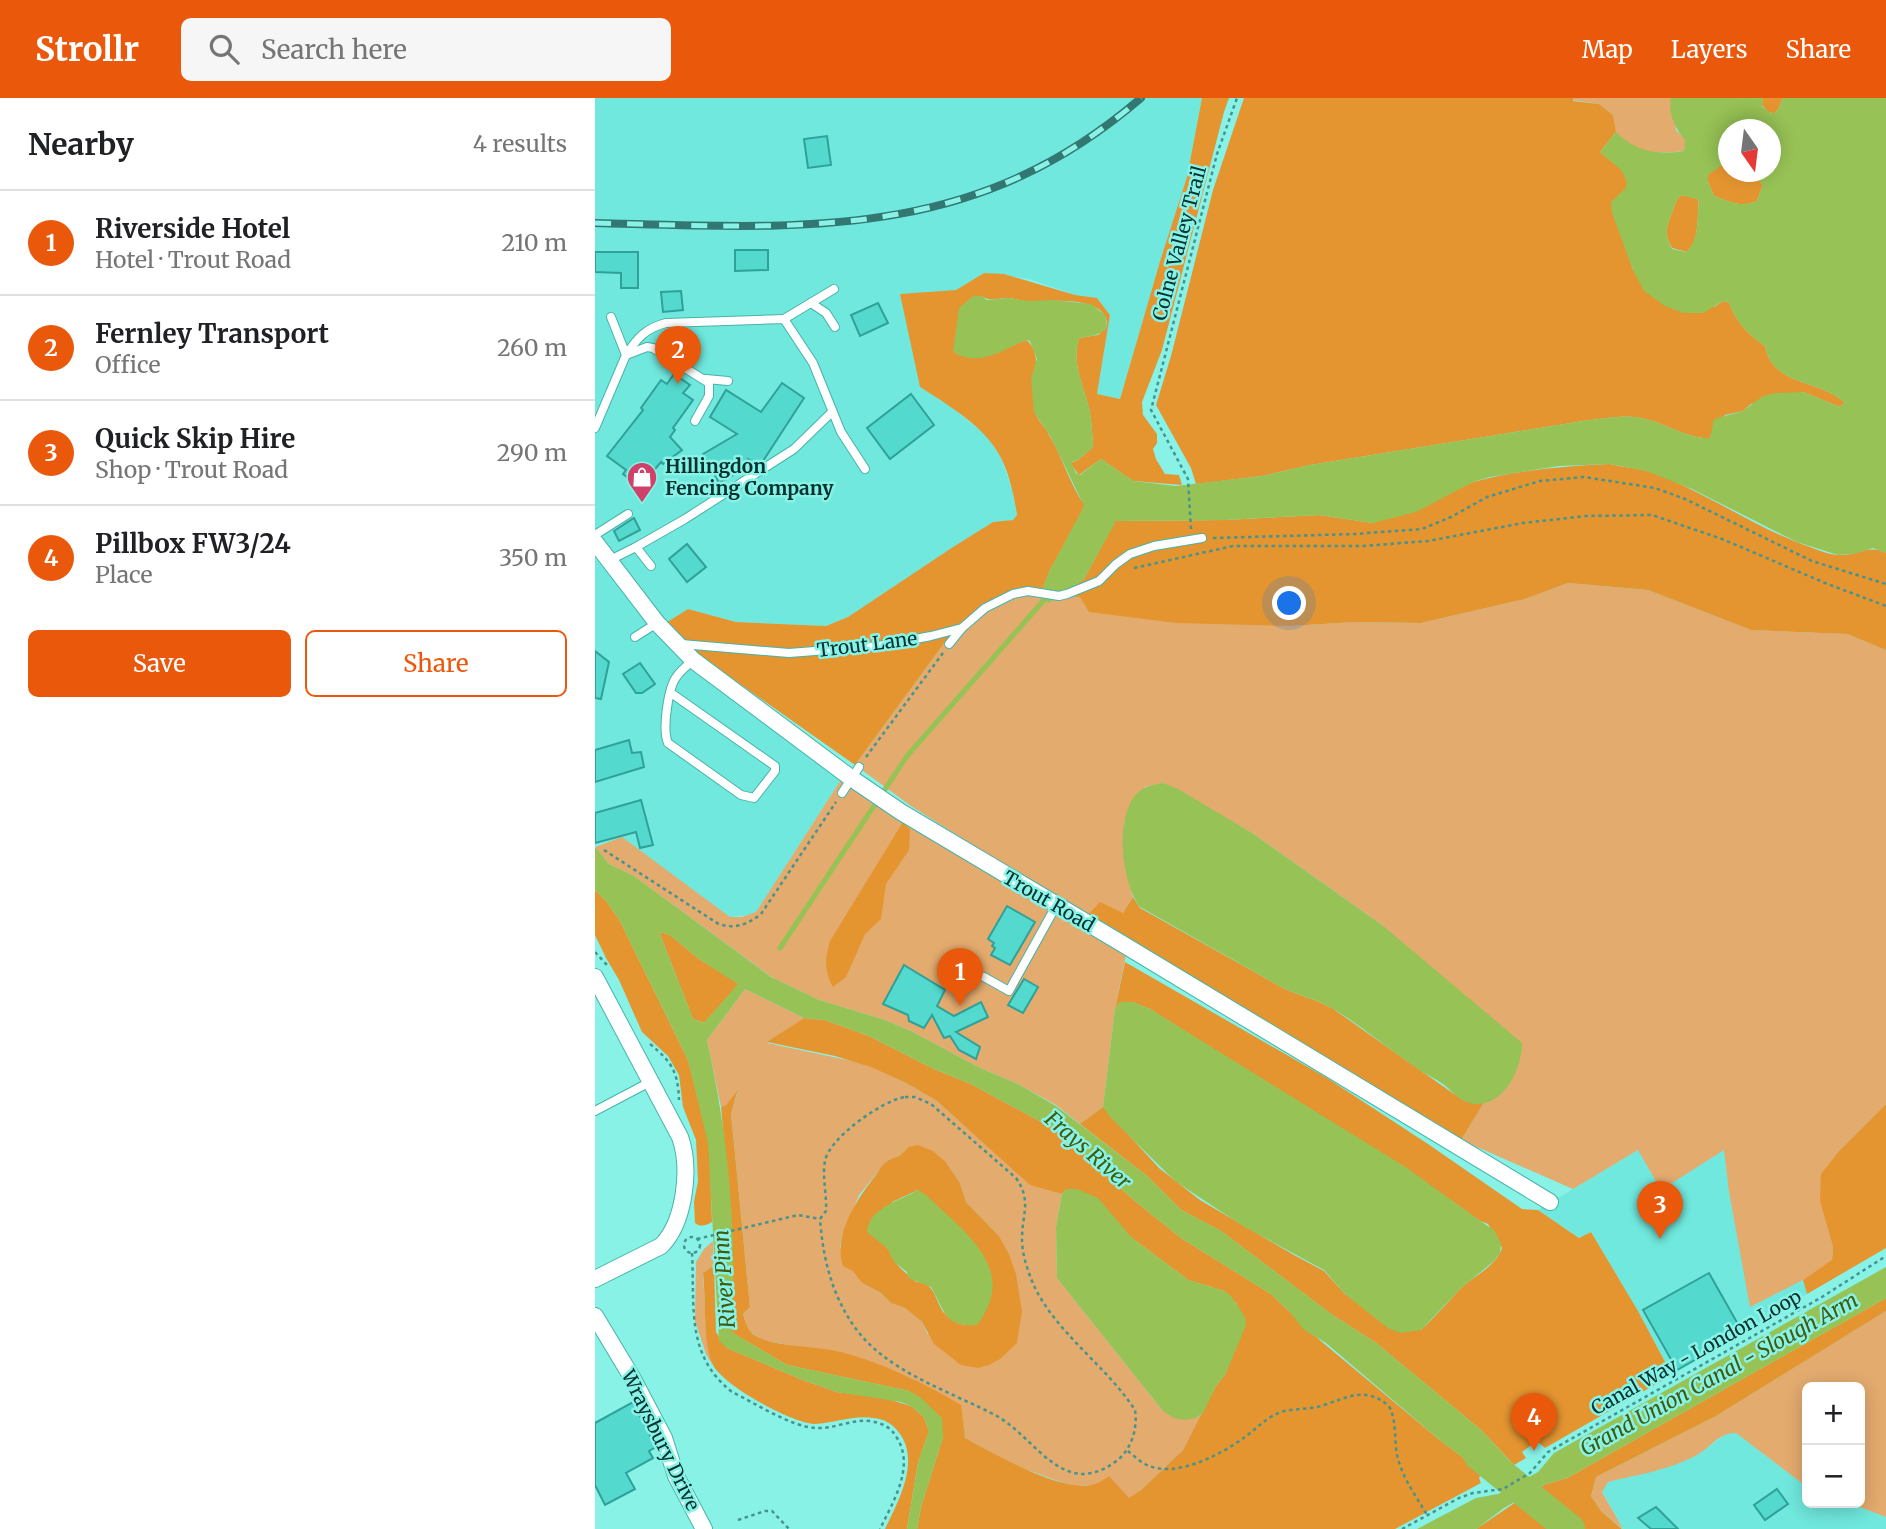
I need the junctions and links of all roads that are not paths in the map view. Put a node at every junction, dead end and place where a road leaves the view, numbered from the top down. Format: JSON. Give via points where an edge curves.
{"nodes":[{"id":1,"x":834,"y":289,"type":"dead end"},
{"id":2,"x":811,"y":303,"type":"junction"},
{"id":3,"x":611,"y":317,"type":"dead end"},
{"id":4,"x":784,"y":319,"type":"junction"},
{"id":5,"x":835,"y":327,"type":"dead end"},
{"id":6,"x":626,"y":355,"type":"junction"},
{"id":7,"x":706,"y":379,"type":"junction"},
{"id":8,"x":728,"y":381,"type":"dead end"},
{"id":9,"x":832,"y":412,"type":"junction"},
{"id":10,"x":695,"y":421,"type":"dead end"},
{"id":11,"x":595,"y":428,"type":"edge"},
{"id":12,"x":865,"y":469,"type":"dead end"},
{"id":13,"x":628,"y":514,"type":"dead end"},
{"id":14,"x":595,"y":534,"type":"edge"},
{"id":15,"x":1202,"y":538,"type":"road end"},
{"id":16,"x":595,"y":542,"type":"edge"},
{"id":17,"x":636,"y":547,"type":"junction"},
{"id":18,"x":610,"y":560,"type":"junction"},
{"id":19,"x":651,"y":566,"type":"dead end"},
{"id":20,"x":657,"y":622,"type":"junction"},
{"id":21,"x":962,"y":628,"type":"junction"},
{"id":22,"x":635,"y":637,"type":"dead end"},
{"id":23,"x":681,"y":644,"type":"junction"},
{"id":24,"x":949,"y":644,"type":"road end"},
{"id":25,"x":693,"y":660,"type":"junction"},
{"id":26,"x":671,"y":694,"type":"junction"},
{"id":27,"x":857,"y":776,"type":"junction"},
{"id":28,"x":842,"y":793,"type":"road end"},
{"id":29,"x":1056,"y":906,"type":"junction"},
{"id":30,"x":595,"y":977,"type":"edge"},
{"id":31,"x":984,"y":977,"type":"dead end"},
{"id":32,"x":650,"y":1082,"type":"junction"},
{"id":33,"x":595,"y":1111,"type":"edge"},
{"id":34,"x":1551,"y":1202,"type":"dead end"},
{"id":35,"x":595,"y":1279,"type":"edge"},
{"id":36,"x":595,"y":1316,"type":"edge"},
{"id":37,"x":703,"y":1529,"type":"edge"}],
"edges":[{"from":1,"to":2,"type":"lane"},
{"from":2,"to":4,"type":"lane"},
{"from":2,"to":5,"type":"lane","via":[[826,313]]},
{"from":3,"to":6,"type":"lane"},
{"from":4,"to":6,"type":"lane","via":[[666,323],[638,336]]},
{"from":4,"to":9,"type":"lane","via":[[813,363]]},
{"from":6,"to":7,"type":"lane","via":[[653,348]]},
{"from":6,"to":11,"type":"lane"},
{"from":7,"to":8,"type":"lane"},
{"from":7,"to":10,"type":"lane","via":[[709,396]]},
{"from":9,"to":12,"type":"lane"},
{"from":9,"to":17,"type":"lane","via":[[794,449]]},
{"from":13,"to":14,"type":"lane"},
{"from":15,"to":21,"type":"lane","name":"Trout Lane","via":[[1136,551],[1120,560],[1100,582],[1059,596],[1020,592],[1002,598]]},
{"from":16,"to":18,"type":"street","name":"Trout Road"},
{"from":17,"to":18,"type":"lane"},
{"from":17,"to":19,"type":"lane"},
{"from":18,"to":20,"type":"street","name":"Trout Road"},
{"from":20,"to":22,"type":"lane"},
{"from":20,"to":23,"type":"street","name":"Trout Road"},
{"from":21,"to":23,"type":"lane","name":"Trout Lane","via":[[879,646],[811,652],[769,653]]},
{"from":21,"to":24,"type":"lane"},
{"from":23,"to":25,"type":"street","name":"Trout Road"},
{"from":25,"to":26,"type":"lane","via":[[675,678]]},
{"from":25,"to":27,"type":"street","name":"Trout Road"},
{"from":26,"to":26,"type":"lane","via":[[664,727],[667,743],[741,795],[754,798],[775,766]]},
{"from":27,"to":28,"type":"lane"},
{"from":27,"to":29,"type":"street","name":"Trout Road","via":[[901,812]]},
{"from":29,"to":31,"type":"lane","via":[[1009,991]]},
{"from":29,"to":34,"type":"street","name":"Trout Road"},
{"from":30,"to":32,"type":"street"},
{"from":32,"to":33,"type":"lane"},
{"from":32,"to":35,"type":"street","via":[[683,1146],[686,1176],[678,1217],[661,1246]]},
{"from":36,"to":37,"type":"street","name":"Wraysbury Drive","via":[[664,1438],[675,1476]]}]}
